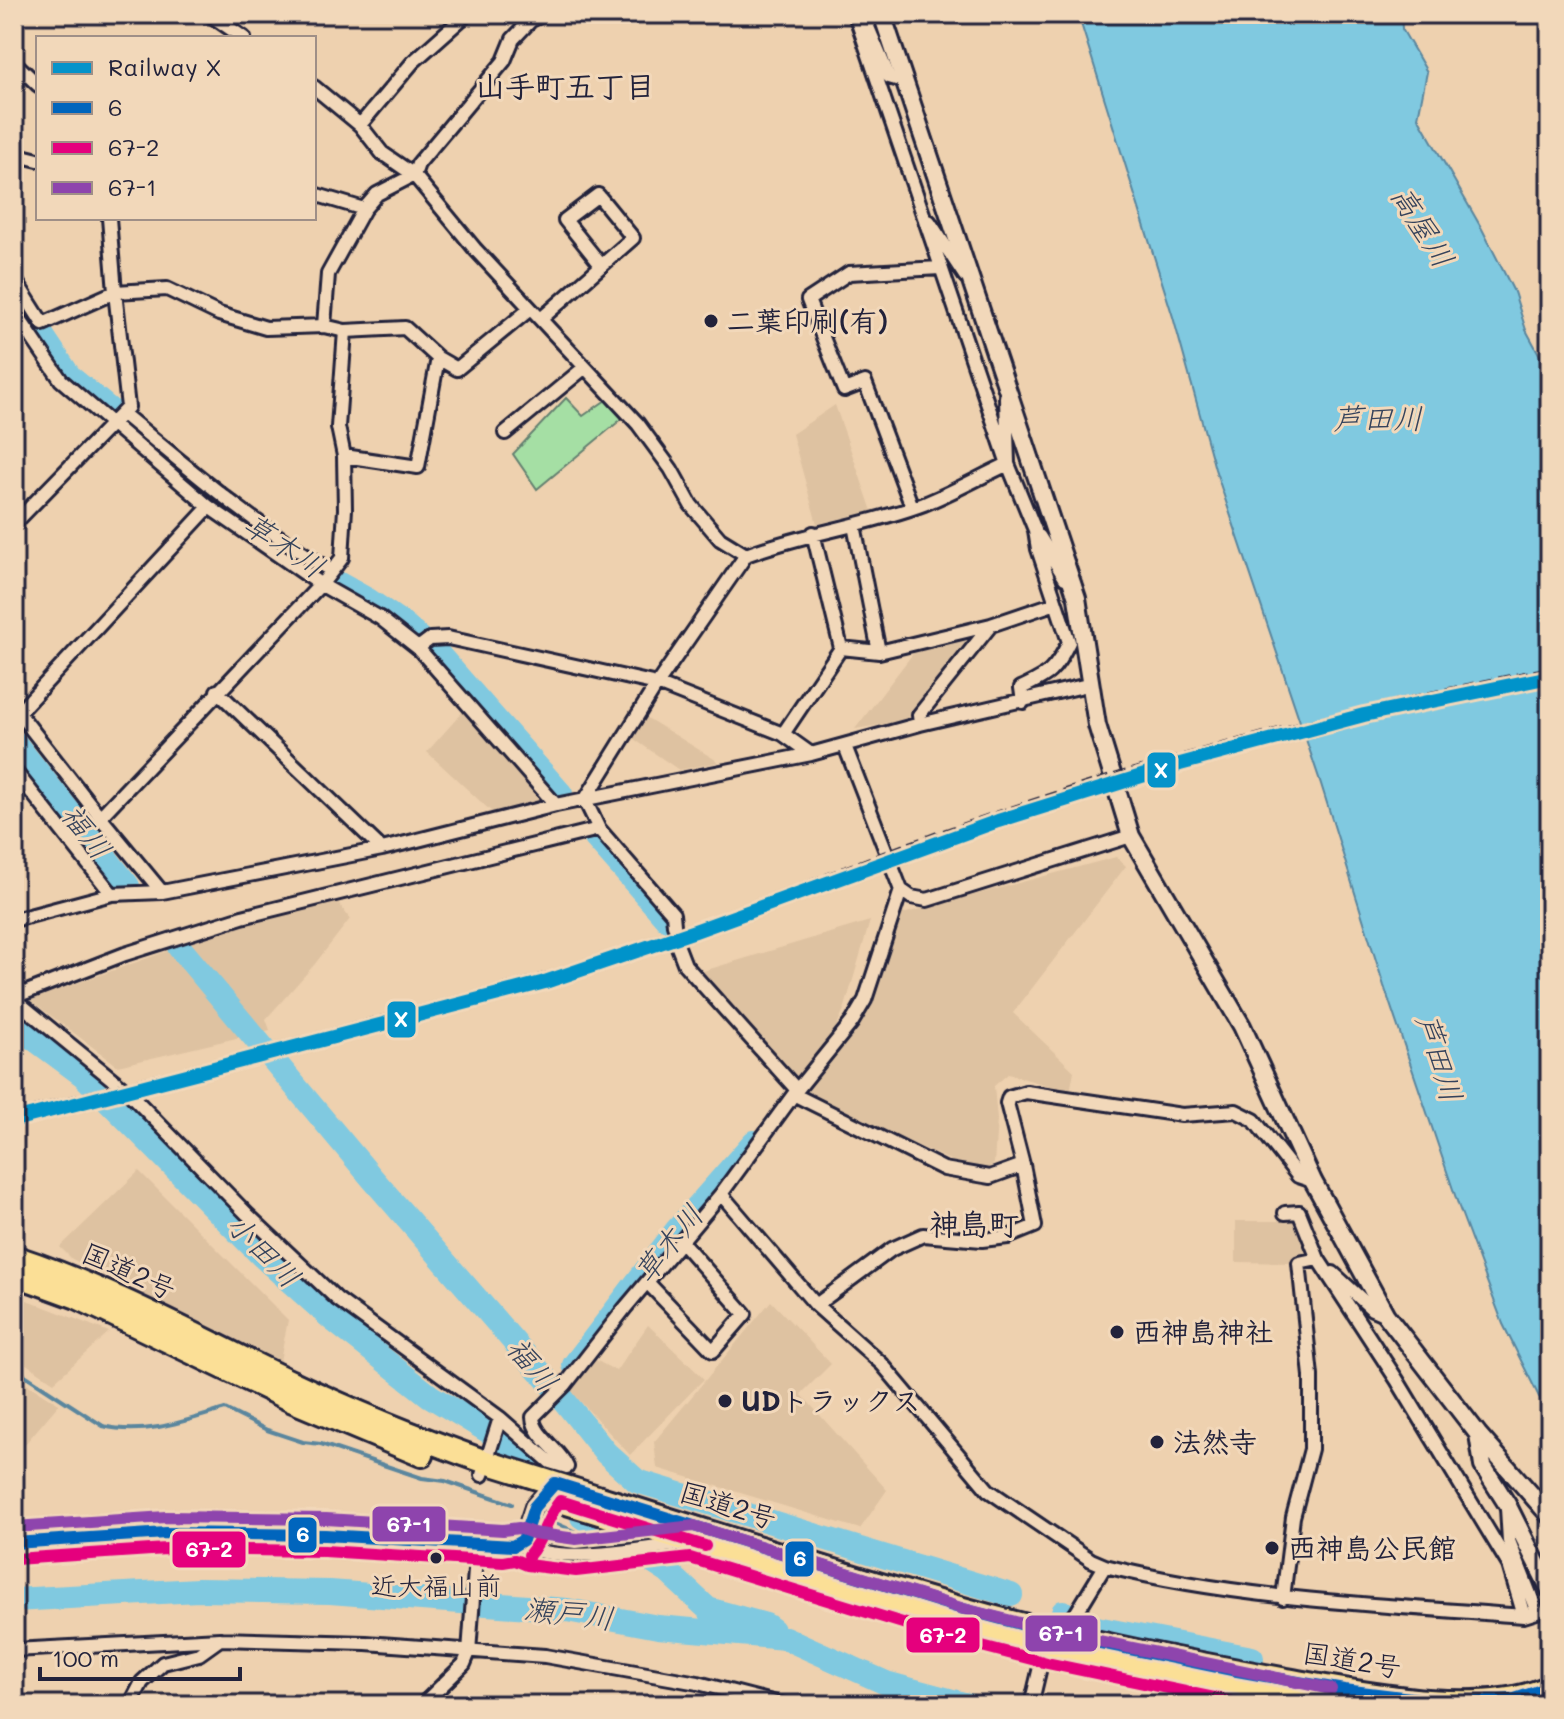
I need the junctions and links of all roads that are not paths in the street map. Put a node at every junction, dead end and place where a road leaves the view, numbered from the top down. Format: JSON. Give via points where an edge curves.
{"nodes":[{"id":1,"x":209,"y":14,"type":"edge"},
{"id":2,"x":467,"y":14,"type":"edge"},
{"id":3,"x":544,"y":14,"type":"edge"},
{"id":4,"x":855,"y":14,"type":"edge"},
{"id":5,"x":862,"y":14,"type":"edge"},
{"id":6,"x":882,"y":14,"type":"edge"},
{"id":7,"x":241,"y":36,"type":"edge"},
{"id":8,"x":14,"y":62,"type":"edge"},
{"id":9,"x":903,"y":81,"type":"junction"},
{"id":10,"x":36,"y":83,"type":"edge"},
{"id":11,"x":316,"y":89,"type":"edge"},
{"id":12,"x":360,"y":125,"type":"junction"},
{"id":13,"x":14,"y":154,"type":"edge"},
{"id":14,"x":36,"y":160,"type":"edge"},
{"id":15,"x":414,"y":175,"type":"junction"},
{"id":16,"x":316,"y":195,"type":"edge"},
{"id":17,"x":921,"y":208,"type":"junction"},
{"id":18,"x":364,"y":209,"type":"junction"},
{"id":19,"x":109,"y":220,"type":"edge"},
{"id":20,"x":601,"y":265,"type":"junction"},
{"id":21,"x":940,"y":268,"type":"junction"},
{"id":22,"x":14,"y":278,"type":"edge"},
{"id":23,"x":973,"y":287,"type":"junction"},
{"id":24,"x":115,"y":292,"type":"junction"},
{"id":25,"x":530,"y":309,"type":"junction"},
{"id":26,"x":14,"y":311,"type":"edge"},
{"id":27,"x":541,"y":319,"type":"junction"},
{"id":28,"x":324,"y":326,"type":"junction"},
{"id":29,"x":36,"y":328,"type":"junction"},
{"id":30,"x":345,"y":331,"type":"junction"},
{"id":31,"x":438,"y":358,"type":"junction"},
{"id":32,"x":584,"y":368,"type":"junction"},
{"id":33,"x":1006,"y":380,"type":"junction"},
{"id":34,"x":117,"y":418,"type":"junction"},
{"id":35,"x":505,"y":433,"type":"dead end"},
{"id":36,"x":344,"y":456,"type":"junction"},
{"id":37,"x":1008,"y":464,"type":"junction"},
{"id":38,"x":209,"y":507,"type":"junction"},
{"id":39,"x":912,"y":507,"type":"junction"},
{"id":40,"x":14,"y":524,"type":"edge"},
{"id":41,"x":854,"y":525,"type":"junction"},
{"id":42,"x":1035,"y":530,"type":"junction"},
{"id":43,"x":813,"y":533,"type":"junction"},
{"id":44,"x":746,"y":555,"type":"junction"},
{"id":45,"x":326,"y":578,"type":"junction"},
{"id":46,"x":1077,"y":598,"type":"junction"},
{"id":47,"x":1056,"y":603,"type":"junction"},
{"id":48,"x":991,"y":625,"type":"junction"},
{"id":49,"x":422,"y":645,"type":"junction"},
{"id":50,"x":841,"y":648,"type":"junction"},
{"id":51,"x":879,"y":652,"type":"junction"},
{"id":52,"x":657,"y":684,"type":"junction"},
{"id":53,"x":1092,"y":684,"type":"junction"},
{"id":54,"x":217,"y":691,"type":"junction"},
{"id":55,"x":1023,"y":702,"type":"junction"},
{"id":56,"x":16,"y":709,"type":"edge"},
{"id":57,"x":920,"y":724,"type":"junction"},
{"id":58,"x":783,"y":734,"type":"junction"},
{"id":59,"x":845,"y":746,"type":"junction"},
{"id":60,"x":811,"y":754,"type":"junction"},
{"id":61,"x":14,"y":770,"type":"edge"},
{"id":62,"x":585,"y":800,"type":"junction"},
{"id":63,"x":556,"y":805,"type":"junction"},
{"id":64,"x":100,"y":817,"type":"junction"},
{"id":65,"x":599,"y":829,"type":"junction"},
{"id":66,"x":1131,"y":836,"type":"junction"},
{"id":67,"x":382,"y":849,"type":"junction"},
{"id":68,"x":901,"y":890,"type":"junction"},
{"id":69,"x":162,"y":892,"type":"junction"},
{"id":70,"x":112,"y":894,"type":"junction"},
{"id":71,"x":14,"y":920,"type":"edge"},
{"id":72,"x":674,"y":925,"type":"tunnel mouth"},
{"id":73,"x":678,"y":947,"type":"tunnel mouth"},
{"id":74,"x":14,"y":998,"type":"edge"},
{"id":75,"x":796,"y":1093,"type":"junction"},
{"id":76,"x":1023,"y":1165,"type":"junction"},
{"id":77,"x":1313,"y":1181,"type":"junction"},
{"id":78,"x":721,"y":1194,"type":"junction"},
{"id":79,"x":1285,"y":1213,"type":"dead end"},
{"id":80,"x":681,"y":1241,"type":"junction"},
{"id":81,"x":14,"y":1257,"type":"edge"},
{"id":82,"x":1318,"y":1259,"type":"junction"},
{"id":83,"x":14,"y":1274,"type":"edge"},
{"id":84,"x":647,"y":1282,"type":"junction"},
{"id":85,"x":816,"y":1305,"type":"junction"},
{"id":86,"x":1386,"y":1315,"type":"junction"},
{"id":87,"x":499,"y":1421,"type":"junction"},
{"id":88,"x":1478,"y":1434,"type":"junction"},
{"id":89,"x":487,"y":1460,"type":"junction"},
{"id":90,"x":555,"y":1482,"type":"junction"},
{"id":91,"x":1507,"y":1504,"type":"junction"},
{"id":92,"x":1550,"y":1516,"type":"edge"},
{"id":93,"x":691,"y":1542,"type":"junction"},
{"id":94,"x":14,"y":1543,"type":"edge"},
{"id":95,"x":517,"y":1544,"type":"junction"},
{"id":96,"x":476,"y":1550,"type":"junction"},
{"id":97,"x":1105,"y":1566,"type":"junction"},
{"id":98,"x":1550,"y":1590,"type":"edge"},
{"id":99,"x":1283,"y":1598,"type":"junction"},
{"id":100,"x":1524,"y":1616,"type":"junction"},
{"id":101,"x":1059,"y":1637,"type":"junction"},
{"id":102,"x":220,"y":1639,"type":"junction"},
{"id":103,"x":469,"y":1649,"type":"junction"},
{"id":104,"x":14,"y":1650,"type":"edge"},
{"id":105,"x":1550,"y":1687,"type":"edge"},
{"id":106,"x":130,"y":1705,"type":"edge"},
{"id":107,"x":422,"y":1705,"type":"edge"},
{"id":108,"x":784,"y":1705,"type":"edge"},
{"id":109,"x":1031,"y":1705,"type":"edge"},
{"id":110,"x":1328,"y":1705,"type":"edge"}],
"edges":[{"from":1,"to":7,"type":"street"},
{"from":2,"to":12,"type":"street","via":[[413,62]]},
{"from":3,"to":15,"type":"street","via":[[513,39],[504,61]]},
{"from":4,"to":17,"type":"street"},
{"from":5,"to":9,"type":"street","via":[[889,77]]},
{"from":6,"to":9,"type":"street"},
{"from":8,"to":10,"type":"street"},
{"from":9,"to":23,"type":"street"},
{"from":11,"to":12,"type":"street"},
{"from":12,"to":15,"type":"street","via":[[382,153]]},
{"from":13,"to":14,"type":"street"},
{"from":15,"to":18,"type":"street","via":[[377,194]]},
{"from":15,"to":25,"type":"street"},
{"from":16,"to":18,"type":"street"},
{"from":17,"to":21,"type":"street"},
{"from":17,"to":23,"type":"street"},
{"from":18,"to":28,"type":"street","via":[[328,274]]},
{"from":19,"to":24,"type":"street"},
{"from":20,"to":20,"type":"street","via":[[633,238],[598,195],[565,220]]},
{"from":20,"to":27,"type":"street"},
{"from":21,"to":37,"type":"street"},
{"from":21,"to":39,"type":"street","via":[[849,273],[808,300],[844,390],[865,382]]},
{"from":22,"to":29,"type":"street"},
{"from":23,"to":33,"type":"street"},
{"from":24,"to":28,"type":"street","via":[[167,289],[219,314],[266,328]]},
{"from":24,"to":29,"type":"street"},
{"from":24,"to":34,"type":"street","via":[[128,407]]},
{"from":25,"to":27,"type":"street"},
{"from":25,"to":31,"type":"street","via":[[457,369]]},
{"from":26,"to":29,"type":"street"},
{"from":27,"to":32,"type":"street"},
{"from":28,"to":30,"type":"street"},
{"from":29,"to":34,"type":"street","via":[[61,380]]},
{"from":30,"to":31,"type":"street","via":[[405,328]]},
{"from":30,"to":36,"type":"street","via":[[338,427]]},
{"from":31,"to":36,"type":"street","via":[[418,467]]},
{"from":32,"to":35,"type":"street"},
{"from":32,"to":44,"type":"street","via":[[638,424],[720,539]]},
{"from":33,"to":37,"type":"street"},
{"from":33,"to":46,"type":"street"},
{"from":34,"to":38,"type":"street"},
{"from":34,"to":40,"type":"street"},
{"from":34,"to":45,"type":"street","via":[[300,553]]},
{"from":36,"to":45,"type":"street","via":[[342,558]]},
{"from":37,"to":39,"type":"street"},
{"from":37,"to":42,"type":"street"},
{"from":38,"to":45,"type":"street"},
{"from":38,"to":56,"type":"street"},
{"from":39,"to":41,"type":"street"},
{"from":41,"to":43,"type":"street"},
{"from":41,"to":51,"type":"street"},
{"from":42,"to":46,"type":"street"},
{"from":42,"to":47,"type":"street"},
{"from":43,"to":44,"type":"street"},
{"from":43,"to":50,"type":"street"},
{"from":44,"to":52,"type":"street"},
{"from":45,"to":49,"type":"street"},
{"from":45,"to":54,"type":"street"},
{"from":46,"to":53,"type":"street"},
{"from":47,"to":48,"type":"street"},
{"from":47,"to":55,"type":"street","via":[[1069,642],[1049,675],[1021,688]]},
{"from":48,"to":51,"type":"street"},
{"from":48,"to":57,"type":"street","via":[[919,715]]},
{"from":49,"to":52,"type":"street","via":[[448,638]]},
{"from":49,"to":63,"type":"street"},
{"from":50,"to":51,"type":"street"},
{"from":50,"to":58,"type":"street"},
{"from":52,"to":58,"type":"street"},
{"from":52,"to":62,"type":"street"},
{"from":53,"to":55,"type":"street"},
{"from":53,"to":66,"type":"street","via":[[1097,725]]},
{"from":54,"to":64,"type":"street"},
{"from":54,"to":67,"type":"street"},
{"from":55,"to":57,"type":"street"},
{"from":56,"to":64,"type":"street"},
{"from":57,"to":59,"type":"street"},
{"from":58,"to":60,"type":"street"},
{"from":59,"to":60,"type":"street"},
{"from":59,"to":68,"type":"street"},
{"from":60,"to":62,"type":"street"},
{"from":61,"to":70,"type":"street"},
{"from":62,"to":63,"type":"street"},
{"from":62,"to":65,"type":"street"},
{"from":63,"to":67,"type":"street"},
{"from":64,"to":69,"type":"street"},
{"from":65,"to":72,"type":"street","via":[[673,914]]},
{"from":65,"to":74,"type":"street","via":[[242,917],[125,954]]},
{"from":66,"to":68,"type":"street","via":[[927,900]]},
{"from":66,"to":77,"type":"street","via":[[1242,1026]]},
{"from":67,"to":69,"type":"street"},
{"from":68,"to":75,"type":"street","via":[[865,1000]]},
{"from":69,"to":70,"type":"street"},
{"from":70,"to":71,"type":"street"},
{"from":73,"to":75,"type":"street","via":[[685,965]]},
{"from":74,"to":87,"type":"street","via":[[128,1092],[337,1299]]},
{"from":75,"to":76,"type":"street","via":[[944,1169],[990,1177]]},
{"from":75,"to":78,"type":"street"},
{"from":76,"to":77,"type":"street","via":[[1007,1103],[1009,1097],[1026,1092],[1182,1115],[1236,1111],[1254,1120],[1298,1176]]},
{"from":76,"to":85,"type":"street","via":[[1035,1226],[982,1240],[923,1235],[892,1249]]},
{"from":77,"to":86,"type":"street"},
{"from":78,"to":80,"type":"street"},
{"from":78,"to":85,"type":"street"},
{"from":79,"to":82,"type":"street","via":[[1299,1212]]},
{"from":80,"to":84,"type":"street"},
{"from":80,"to":84,"type":"street","via":[[745,1314],[713,1351]]},
{"from":81,"to":89,"type":"highway","name":"国道2号","via":[[114,1295],[347,1408]]},
{"from":82,"to":86,"type":"street","via":[[1372,1309]]},
{"from":82,"to":99,"type":"street","via":[[1299,1263],[1311,1376],[1311,1449],[1293,1517]]},
{"from":82,"to":100,"type":"street","via":[[1489,1529],[1509,1565]]},
{"from":83,"to":89,"type":"highway","name":"国道2号","via":[[98,1306],[403,1448]]},
{"from":84,"to":90,"type":"street","via":[[533,1417],[534,1425],[564,1458]]},
{"from":85,"to":97,"type":"street","via":[[882,1364],[988,1490]]},
{"from":86,"to":88,"type":"street"},
{"from":87,"to":89,"type":"street"},
{"from":87,"to":90,"type":"street","via":[[550,1462]]},
{"from":88,"to":91,"type":"street","via":[[1483,1466]]},
{"from":88,"to":92,"type":"street"},
{"from":89,"to":90,"type":"highway","name":"国道2号"},
{"from":90,"to":93,"type":"highway","name":"国道2号"},
{"from":90,"to":95,"type":"street","via":[[534,1507]]},
{"from":90,"to":101,"type":"highway","name":"国道2号"},
{"from":91,"to":98,"type":"street"},
{"from":91,"to":100,"type":"street","via":[[1509,1541],[1537,1612]]},
{"from":93,"to":95,"type":"street","via":[[576,1555]]},
{"from":93,"to":101,"type":"highway","name":"国道2号","via":[[960,1624]]},
{"from":94,"to":96,"type":"street","via":[[166,1533],[325,1535]]},
{"from":95,"to":96,"type":"street"},
{"from":96,"to":103,"type":"street"},
{"from":97,"to":99,"type":"street","via":[[1160,1580]]},
{"from":97,"to":101,"type":"street"},
{"from":99,"to":100,"type":"street"},
{"from":101,"to":105,"type":"highway","name":"国道2号","via":[[1407,1699],[1485,1703]]},
{"from":101,"to":109,"type":"street"},
{"from":101,"to":110,"type":"highway","name":"国道2号"},
{"from":102,"to":103,"type":"street"},
{"from":102,"to":104,"type":"street"},
{"from":102,"to":106,"type":"street","via":[[199,1654],[163,1663],[142,1682]]},
{"from":103,"to":107,"type":"street","via":[[464,1664]]},
{"from":103,"to":108,"type":"street","via":[[545,1656],[698,1683]]}]}
